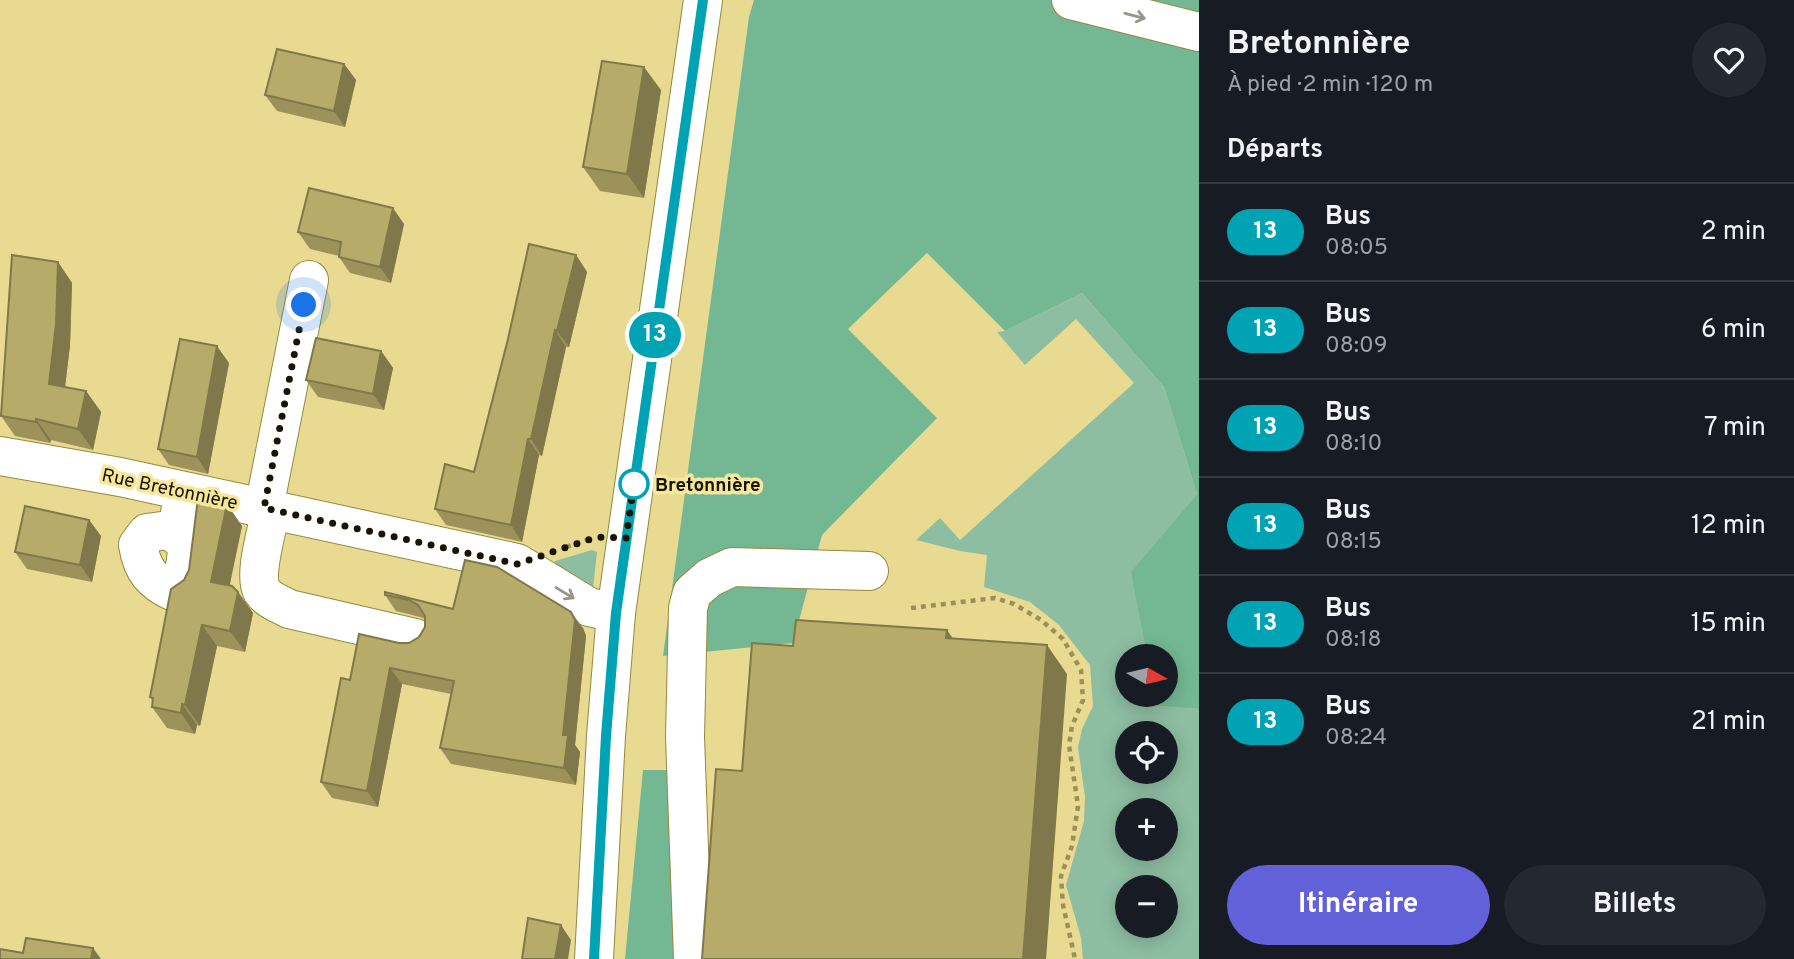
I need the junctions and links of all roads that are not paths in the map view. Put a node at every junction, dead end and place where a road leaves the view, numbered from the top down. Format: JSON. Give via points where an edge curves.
{"nodes":[{"id":1,"x":704,"y":0,"type":"edge"},
{"id":2,"x":1071,"y":0,"type":"edge"},
{"id":3,"x":1199,"y":32,"type":"edge"},
{"id":4,"x":309,"y":280,"type":"dead end"},
{"id":5,"x":0,"y":456,"type":"edge"},
{"id":6,"x":184,"y":491,"type":"junction"},
{"id":7,"x":268,"y":508,"type":"junction"},
{"id":8,"x":176,"y":529,"type":"dead end"},
{"id":9,"x":869,"y":571,"type":"dead end"},
{"id":10,"x":616,"y":613,"type":"junction"},
{"id":11,"x":415,"y":638,"type":"edge"},
{"id":12,"x":594,"y":959,"type":"edge"},
{"id":13,"x":693,"y":959,"type":"edge"}],
"edges":[{"from":1,"to":10,"type":"main road"},
{"from":2,"to":3,"type":"main road","one_way":true},
{"from":4,"to":7,"type":"main road"},
{"from":5,"to":6,"type":"main road","name":"Rue Bretonnière"},
{"from":6,"to":7,"type":"main road","name":"Rue Bretonnière"},
{"from":6,"to":8,"type":"main road"},
{"from":7,"to":10,"type":"main road","name":"Rue Bretonnière","one_way":true,"via":[[517,564],[589,607]]},
{"from":7,"to":11,"type":"main road","via":[[259,569],[263,593],[289,609]]},
{"from":9,"to":13,"type":"main road","via":[[732,567],[692,593],[685,737]]},
{"from":10,"to":12,"type":"main road"}]}
